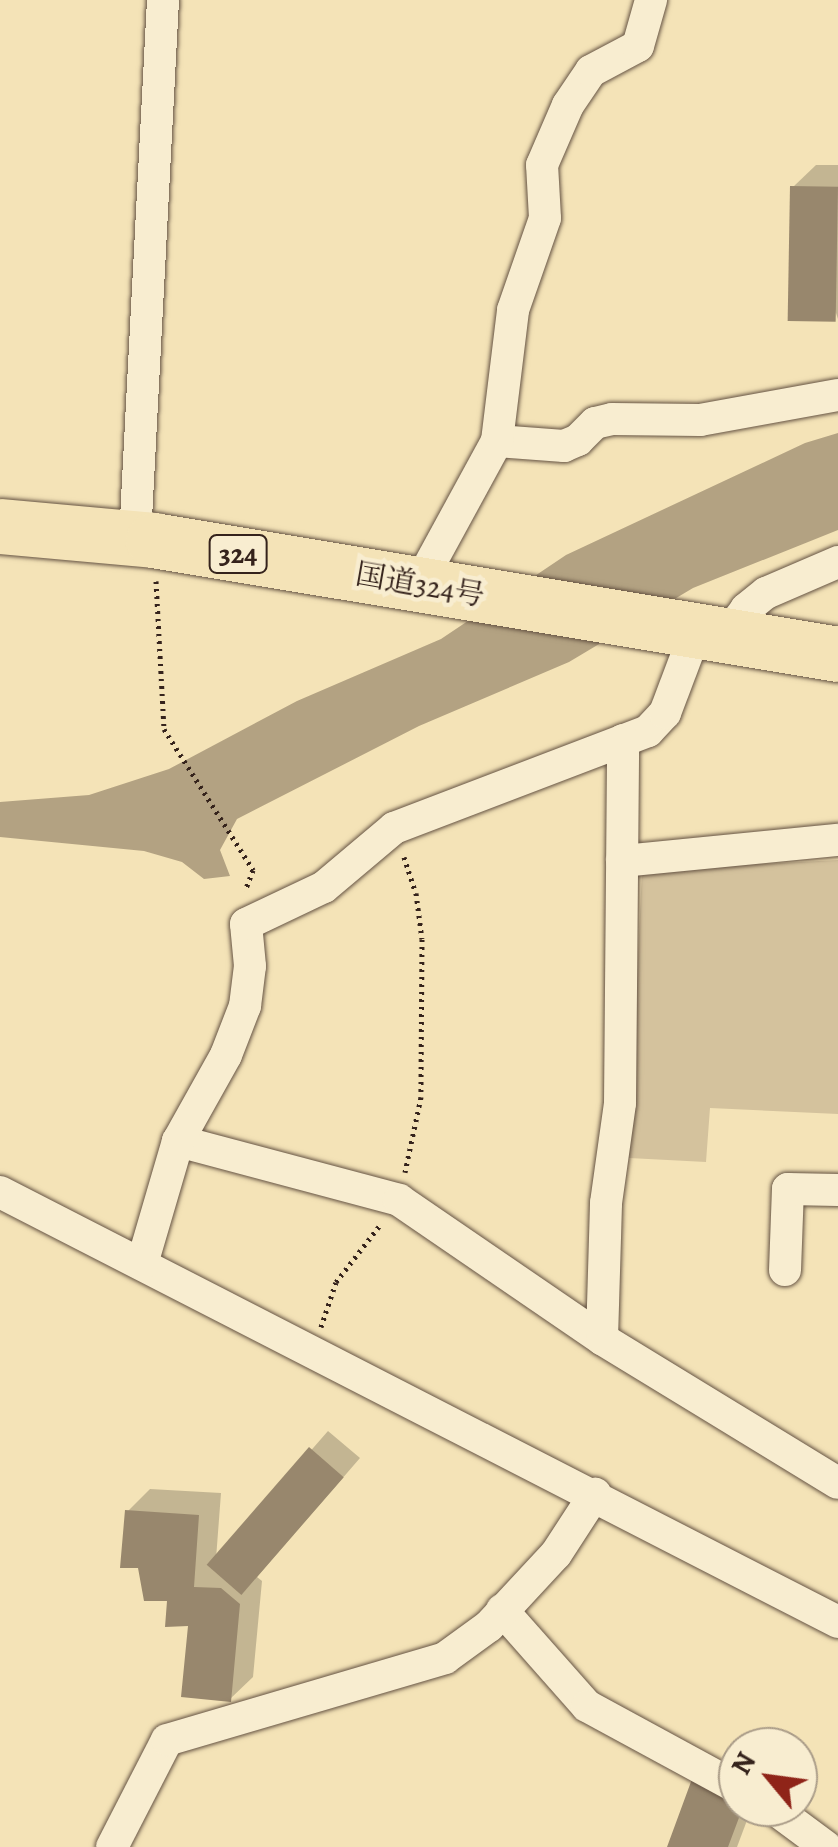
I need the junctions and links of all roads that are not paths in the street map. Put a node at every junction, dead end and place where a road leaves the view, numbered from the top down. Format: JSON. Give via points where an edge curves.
{"nodes":[{"id":1,"x":162,"y":0,"type":"edge"},
{"id":2,"x":652,"y":0,"type":"edge"},
{"id":3,"x":838,"y":395,"type":"edge"},
{"id":4,"x":497,"y":440,"type":"junction"},
{"id":5,"x":0,"y":526,"type":"edge"},
{"id":6,"x":144,"y":539,"type":"junction"},
{"id":7,"x":838,"y":562,"type":"edge"},
{"id":8,"x":419,"y":584,"type":"junction"},
{"id":9,"x":700,"y":632,"type":"junction"},
{"id":10,"x":838,"y":654,"type":"edge"},
{"id":11,"x":623,"y":740,"type":"junction"},
{"id":12,"x":838,"y":840,"type":"edge"},
{"id":13,"x":622,"y":862,"type":"junction"},
{"id":14,"x":178,"y":1141,"type":"junction"},
{"id":15,"x":838,"y":1190,"type":"edge"},
{"id":16,"x":0,"y":1192,"type":"edge"},
{"id":17,"x":142,"y":1264,"type":"junction"},
{"id":18,"x":785,"y":1270,"type":"dead end"},
{"id":19,"x":602,"y":1339,"type":"junction"},
{"id":20,"x":838,"y":1483,"type":"edge"},
{"id":21,"x":595,"y":1494,"type":"junction"},
{"id":22,"x":502,"y":1610,"type":"junction"},
{"id":23,"x":838,"y":1622,"type":"edge"},
{"id":24,"x":718,"y":1777,"type":"edge"},
{"id":25,"x":799,"y":1827,"type":"edge"},
{"id":26,"x":112,"y":1847,"type":"edge"},
{"id":27,"x":826,"y":1847,"type":"edge"}],
"edges":[{"from":1,"to":6,"type":"street"},
{"from":2,"to":4,"type":"street","via":[[638,46],[591,70],[542,166],[546,218],[513,310]]},
{"from":3,"to":4,"type":"street","via":[[700,420],[612,419],[564,446]]},
{"from":4,"to":8,"type":"street"},
{"from":5,"to":6,"type":"highway","name":"国道324号","number":"324"},
{"from":6,"to":8,"type":"highway","name":"国道324号","number":"324"},
{"from":7,"to":9,"type":"street"},
{"from":8,"to":9,"type":"highway","name":"国道324号","number":"324"},
{"from":9,"to":10,"type":"highway","name":"国道324号","number":"324"},
{"from":9,"to":11,"type":"street","via":[[666,713],[648,731]]},
{"from":11,"to":13,"type":"street"},
{"from":11,"to":14,"type":"street","via":[[394,828],[324,888],[246,924],[250,966],[244,1006],[226,1055]]},
{"from":12,"to":13,"type":"street"},
{"from":13,"to":19,"type":"street","via":[[620,1103],[606,1204]]},
{"from":14,"to":17,"type":"street"},
{"from":14,"to":19,"type":"street","via":[[399,1200]]},
{"from":15,"to":18,"type":"street","via":[[788,1189]]},
{"from":16,"to":17,"type":"street"},
{"from":17,"to":21,"type":"street"},
{"from":19,"to":20,"type":"street"},
{"from":21,"to":22,"type":"street","via":[[556,1554]]},
{"from":21,"to":23,"type":"street"},
{"from":22,"to":24,"type":"street","via":[[587,1706]]},
{"from":22,"to":26,"type":"street","via":[[446,1658],[167,1740]]},
{"from":25,"to":27,"type":"street"}]}
